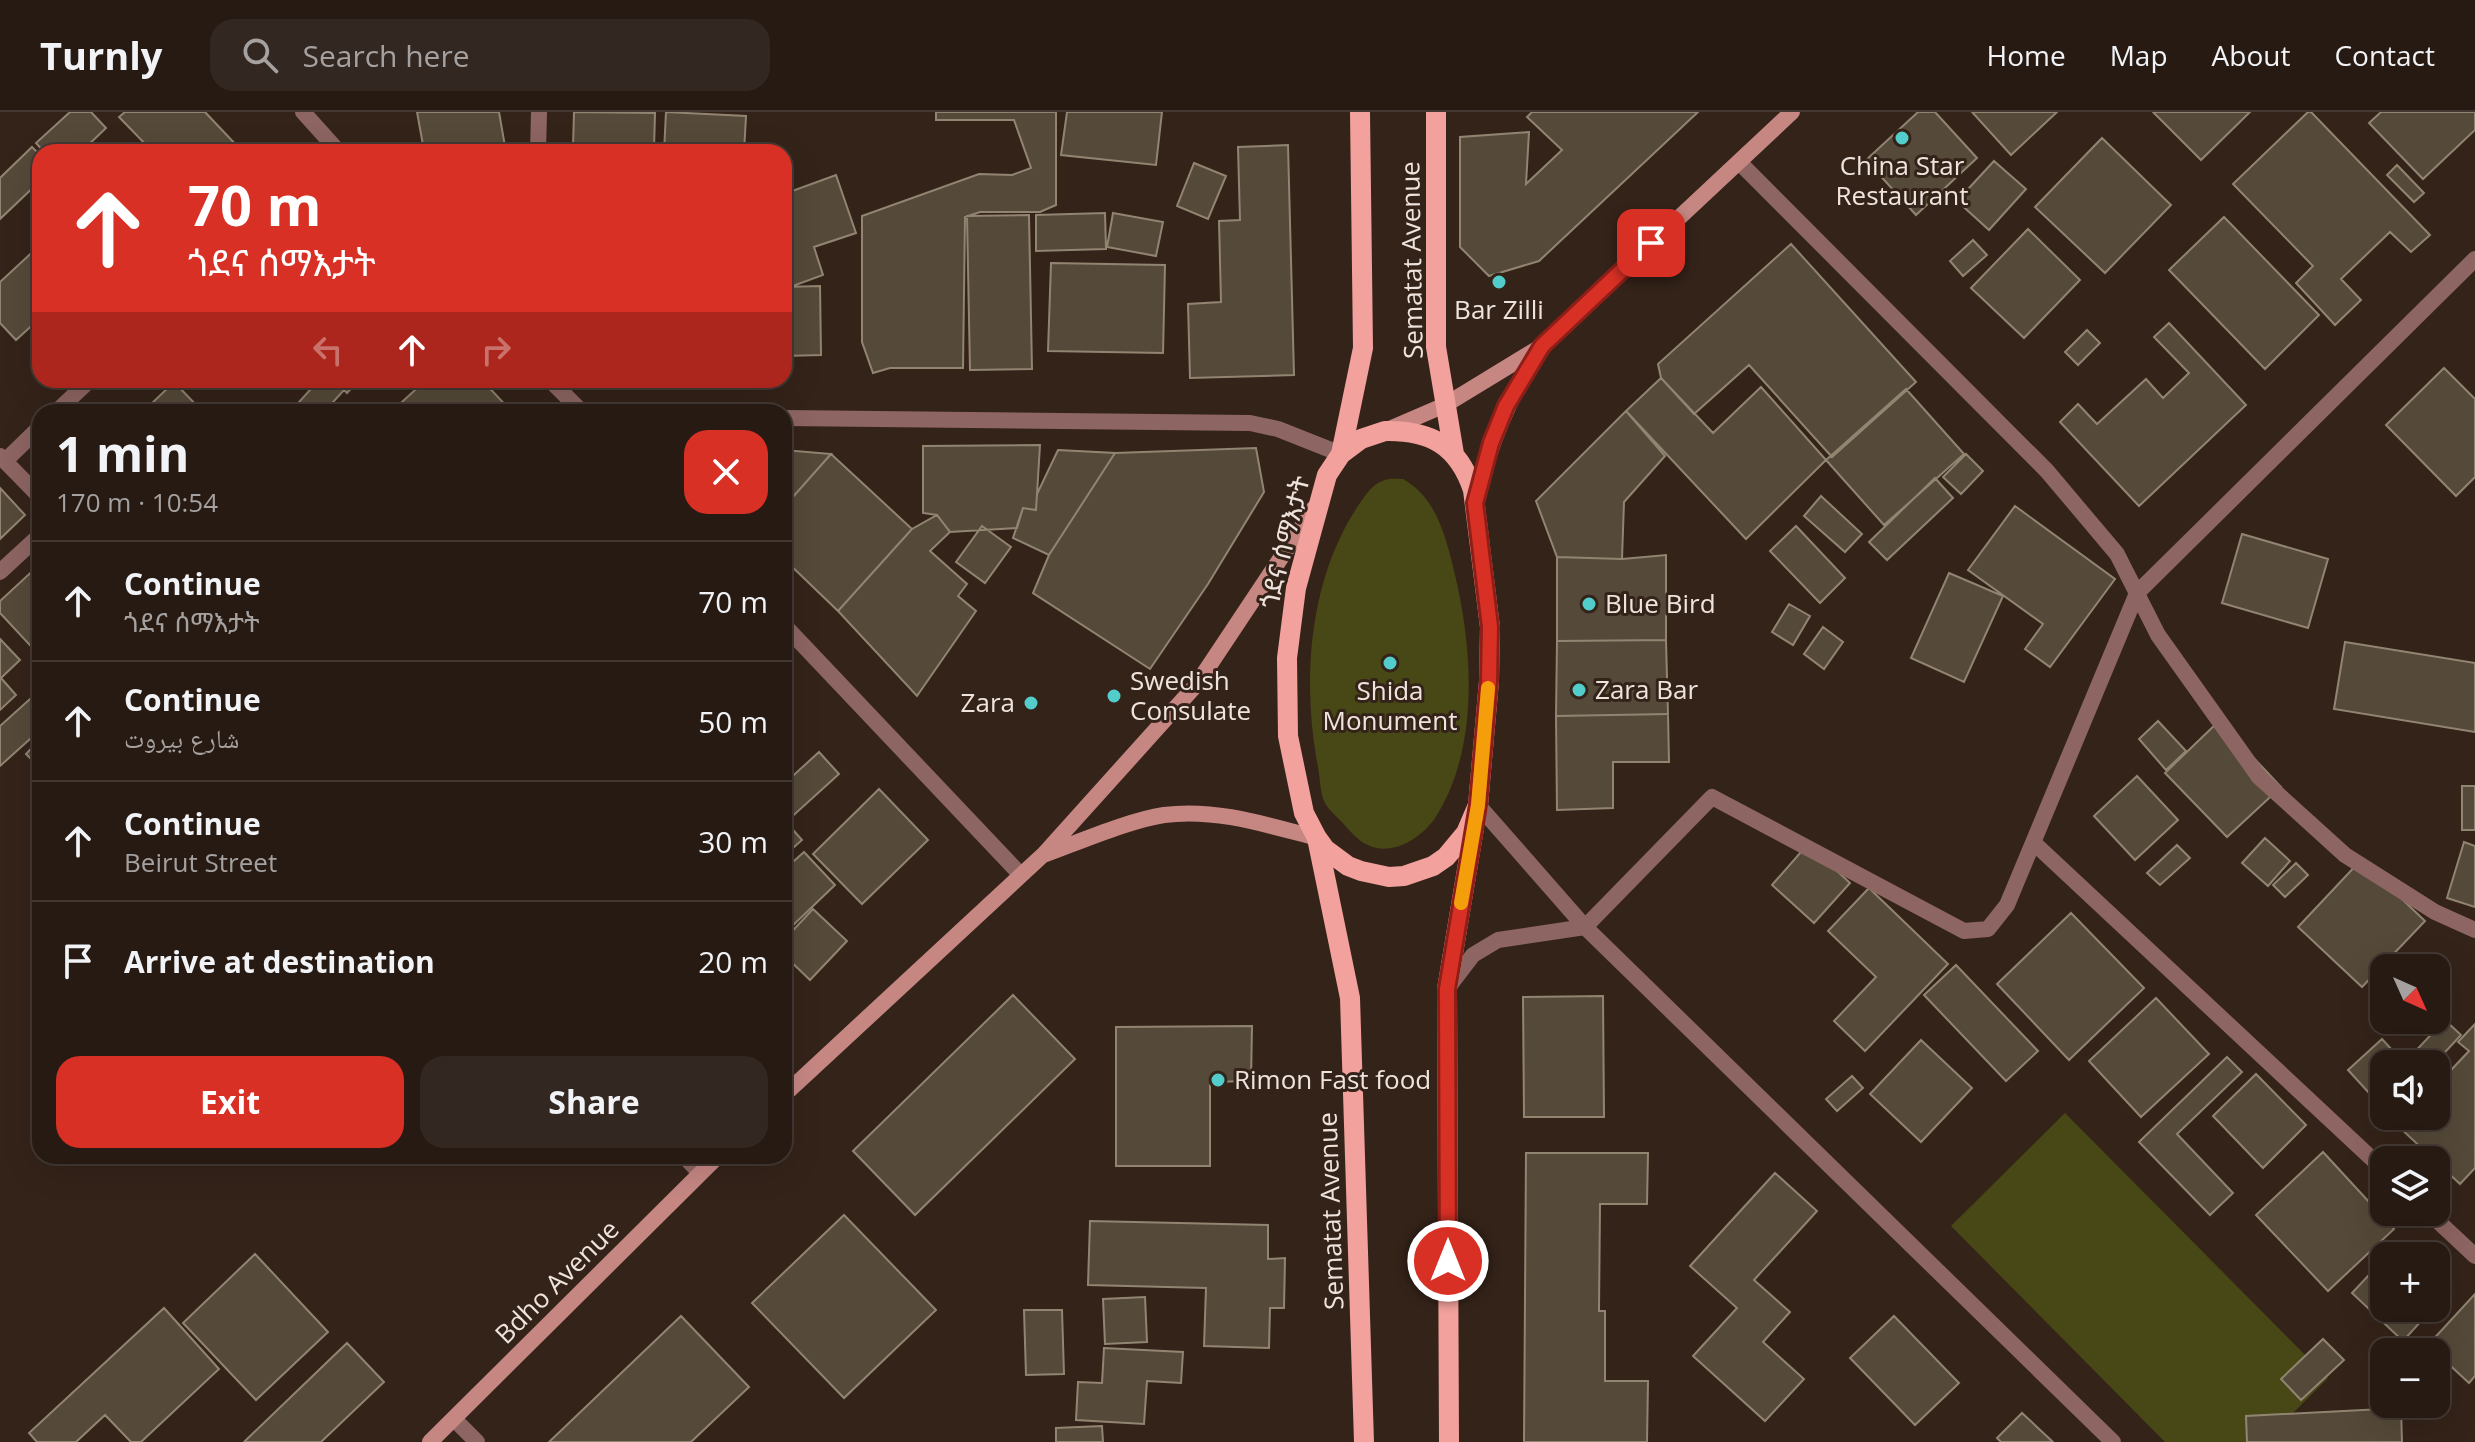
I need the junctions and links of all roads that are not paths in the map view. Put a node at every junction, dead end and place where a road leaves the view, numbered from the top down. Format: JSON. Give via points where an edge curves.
{"nodes":[{"id":1,"x":303,"y":112,"type":"edge"},
{"id":2,"x":539,"y":112,"type":"edge"},
{"id":3,"x":1360,"y":112,"type":"edge"},
{"id":4,"x":1436,"y":112,"type":"edge"},
{"id":5,"x":1792,"y":112,"type":"edge"},
{"id":6,"x":330,"y":144,"type":"edge"},
{"id":7,"x":538,"y":144,"type":"edge"},
{"id":8,"x":1739,"y":162,"type":"junction"},
{"id":9,"x":2475,"y":259,"type":"edge"},
{"id":10,"x":1542,"y":346,"type":"junction"},
{"id":11,"x":82,"y":388,"type":"edge"},
{"id":12,"x":558,"y":388,"type":"edge"},
{"id":13,"x":64,"y":404,"type":"edge"},
{"id":14,"x":574,"y":404,"type":"edge"},
{"id":15,"x":1445,"y":405,"type":"junction"},
{"id":16,"x":792,"y":418,"type":"edge"},
{"id":17,"x":1385,"y":431,"type":"junction"},
{"id":18,"x":32,"y":434,"type":"edge"},
{"id":19,"x":1341,"y":454,"type":"junction"},
{"id":20,"x":1454,"y":454,"type":"junction"},
{"id":21,"x":2,"y":458,"type":"edge"},
{"id":22,"x":32,"y":489,"type":"edge"},
{"id":23,"x":1320,"y":499,"type":"junction"},
{"id":24,"x":1475,"y":503,"type":"junction"},
{"id":25,"x":32,"y":542,"type":"edge"},
{"id":26,"x":0,"y":572,"type":"edge"},
{"id":27,"x":2137,"y":593,"type":"junction"},
{"id":28,"x":792,"y":633,"type":"edge"},
{"id":29,"x":1478,"y":805,"type":"junction"},
{"id":30,"x":1317,"y":838,"type":"junction"},
{"id":31,"x":2034,"y":843,"type":"junction"},
{"id":32,"x":1044,"y":854,"type":"junction"},
{"id":33,"x":1020,"y":874,"type":"junction"},
{"id":34,"x":1585,"y":927,"type":"junction"},
{"id":35,"x":2475,"y":930,"type":"edge"},
{"id":36,"x":1447,"y":989,"type":"junction"},
{"id":37,"x":792,"y":1088,"type":"edge"},
{"id":38,"x":2370,"y":1157,"type":"edge"},
{"id":39,"x":692,"y":1164,"type":"edge"},
{"id":40,"x":710,"y":1164,"type":"edge"},
{"id":41,"x":700,"y":1173,"type":"junction"},
{"id":42,"x":2443,"y":1226,"type":"edge"},
{"id":43,"x":2475,"y":1256,"type":"edge"},
{"id":44,"x":454,"y":1419,"type":"junction"},
{"id":45,"x":430,"y":1442,"type":"edge"},
{"id":46,"x":477,"y":1442,"type":"edge"},
{"id":47,"x":1364,"y":1442,"type":"edge"},
{"id":48,"x":1449,"y":1442,"type":"edge"},
{"id":49,"x":2113,"y":1442,"type":"edge"}],
"edges":[{"from":1,"to":6,"type":"street"},
{"from":2,"to":7,"type":"street"},
{"from":3,"to":19,"type":"main road","name":"Sematat Avenue","via":[[1363,348]]},
{"from":4,"to":15,"type":"main road","name":"Sematat Avenue","via":[[1436,347]]},
{"from":5,"to":8,"type":"main road"},
{"from":8,"to":10,"type":"main road"},
{"from":8,"to":27,"type":"street","via":[[2047,471],[2117,554]]},
{"from":9,"to":27,"type":"street"},
{"from":10,"to":15,"type":"main road"},
{"from":10,"to":24,"type":"main road","via":[[1506,406]]},
{"from":11,"to":13,"type":"street"},
{"from":12,"to":14,"type":"street"},
{"from":15,"to":17,"type":"main road"},
{"from":15,"to":20,"type":"main road","name":"Sematat Avenue"},
{"from":16,"to":19,"type":"street","via":[[1250,423]]},
{"from":17,"to":19,"type":"main road","name":"ጎደና ሰማእታት","via":[[1361,439]]},
{"from":17,"to":20,"type":"main road","via":[[1411,431]]},
{"from":18,"to":21,"type":"street"},
{"from":19,"to":23,"type":"main road","name":"ጎደና ሰማእታት"},
{"from":20,"to":24,"type":"main road","name":"ጎደና ሰማእታት","via":[[1469,477]]},
{"from":21,"to":22,"type":"street"},
{"from":23,"to":30,"type":"main road","name":"ጎደና ሰማእታት","via":[[1296,588],[1287,658],[1288,736],[1304,813]]},
{"from":23,"to":32,"type":"main road","via":[[1197,684]]},
{"from":24,"to":29,"type":"main road","name":"ጎደና ሰማእታት","via":[[1490,627]]},
{"from":25,"to":26,"type":"street"},
{"from":27,"to":31,"type":"street"},
{"from":27,"to":35,"type":"street","via":[[2175,661],[2259,777],[2345,855],[2435,912]]},
{"from":28,"to":33,"type":"street"},
{"from":29,"to":30,"type":"main road","name":"ጎደና ሰማእታት","via":[[1466,833],[1446,857],[1404,876],[1374,875],[1348,866]]},
{"from":29,"to":34,"type":"street"},
{"from":29,"to":36,"type":"main road"},
{"from":30,"to":32,"type":"main road","via":[[1207,814],[1163,815]]},
{"from":30,"to":47,"type":"main road","name":"Sematat Avenue","via":[[1350,998]]},
{"from":31,"to":34,"type":"street","via":[[2007,905],[1988,929],[1964,931],[1712,797]]},
{"from":31,"to":38,"type":"street"},
{"from":32,"to":33,"type":"main road"},
{"from":33,"to":37,"type":"main road"},
{"from":34,"to":36,"type":"street","via":[[1498,940],[1473,955]]},
{"from":34,"to":49,"type":"street"},
{"from":36,"to":48,"type":"main road"},
{"from":39,"to":41,"type":"street"},
{"from":40,"to":41,"type":"main road","name":"Bdho Avenue"},
{"from":41,"to":44,"type":"main road","name":"Bdho Avenue"},
{"from":42,"to":43,"type":"street"},
{"from":44,"to":45,"type":"main road","name":"Bdho Avenue"},
{"from":44,"to":46,"type":"street"}]}
